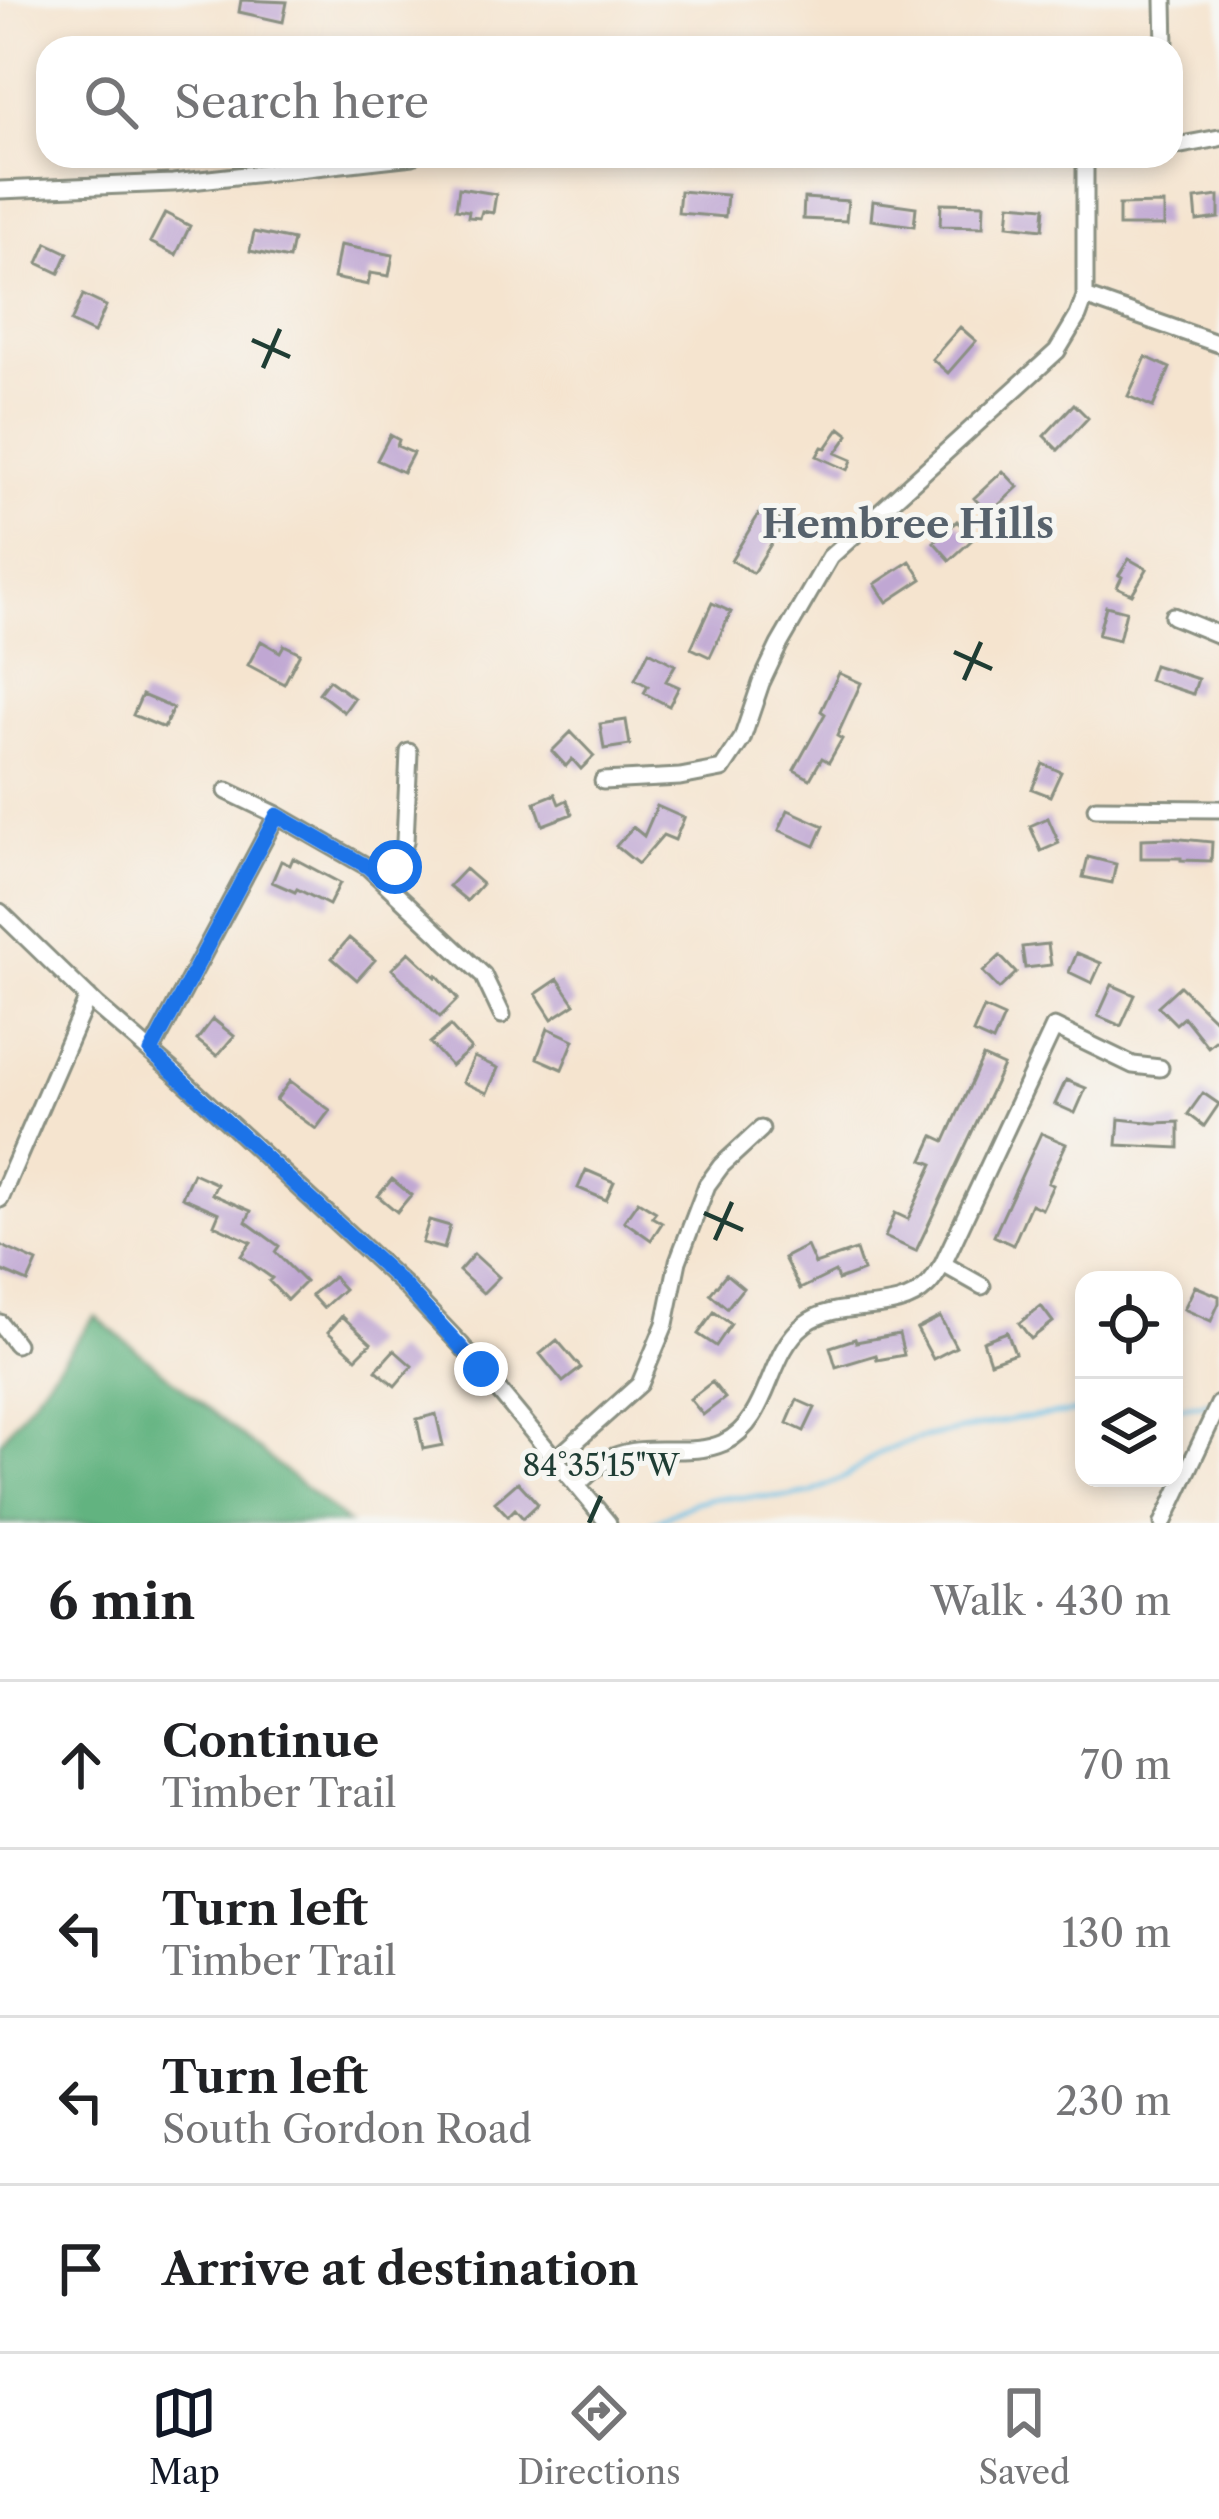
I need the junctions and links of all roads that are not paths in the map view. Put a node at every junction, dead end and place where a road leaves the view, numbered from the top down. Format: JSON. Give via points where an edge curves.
{"nodes":[{"id":1,"x":1164,"y":0,"type":"edge"},
{"id":2,"x":1165,"y":36,"type":"edge"},
{"id":3,"x":1219,"y":138,"type":"edge"},
{"id":4,"x":1183,"y":145,"type":"edge"},
{"id":5,"x":310,"y":168,"type":"edge"},
{"id":6,"x":1085,"y":168,"type":"edge"},
{"id":7,"x":0,"y":190,"type":"edge"},
{"id":8,"x":1084,"y":297,"type":"junction"},
{"id":9,"x":1219,"y":344,"type":"edge"},
{"id":10,"x":1173,"y":616,"type":"dead end"},
{"id":11,"x":1219,"y":635,"type":"edge"},
{"id":12,"x":409,"y":752,"type":"dead end"},
{"id":13,"x":602,"y":781,"type":"dead end"},
{"id":14,"x":227,"y":791,"type":"dead end"},
{"id":15,"x":1096,"y":808,"type":"dead end"},
{"id":16,"x":1219,"y":808,"type":"edge"},
{"id":17,"x":277,"y":815,"type":"junction"},
{"id":18,"x":381,"y":879,"type":"junction"},
{"id":19,"x":0,"y":912,"type":"edge"},
{"id":20,"x":88,"y":997,"type":"junction"},
{"id":21,"x":502,"y":1015,"type":"dead end"},
{"id":22,"x":151,"y":1052,"type":"junction"},
{"id":23,"x":1160,"y":1068,"type":"dead end"},
{"id":24,"x":761,"y":1129,"type":"dead end"},
{"id":25,"x":0,"y":1199,"type":"edge"},
{"id":26,"x":944,"y":1264,"type":"junction"},
{"id":27,"x":982,"y":1286,"type":"dead end"},
{"id":28,"x":0,"y":1323,"type":"edge"},
{"id":29,"x":16,"y":1344,"type":"dead end"},
{"id":30,"x":1219,"y":1404,"type":"edge"},
{"id":31,"x":556,"y":1459,"type":"junction"},
{"id":32,"x":577,"y":1485,"type":"junction"},
{"id":33,"x":608,"y":1523,"type":"edge"},
{"id":34,"x":1163,"y":1523,"type":"edge"}],
"edges":[{"from":1,"to":2,"type":"street"},
{"from":3,"to":4,"type":"street"},
{"from":5,"to":7,"type":"street","via":[[172,184]]},
{"from":6,"to":8,"type":"street"},
{"from":8,"to":9,"type":"street"},
{"from":8,"to":13,"type":"street","via":[[1057,351],[830,557],[722,769]]},
{"from":10,"to":11,"type":"street"},
{"from":12,"to":18,"type":"street","via":[[405,842]]},
{"from":14,"to":17,"type":"street"},
{"from":15,"to":16,"type":"street"},
{"from":17,"to":18,"type":"street"},
{"from":17,"to":22,"type":"street"},
{"from":18,"to":21,"type":"street","via":[[483,975]]},
{"from":19,"to":20,"type":"street"},
{"from":20,"to":22,"type":"street"},
{"from":20,"to":25,"type":"street"},
{"from":22,"to":31,"type":"street","via":[[404,1285]]},
{"from":23,"to":26,"type":"street","via":[[1133,1065],[1054,1027]]},
{"from":24,"to":31,"type":"street","via":[[707,1185],[640,1384]]},
{"from":26,"to":27,"type":"street"},
{"from":26,"to":32,"type":"street","via":[[913,1296],[806,1323],[735,1436],[700,1448],[625,1453]]},
{"from":28,"to":29,"type":"street"},
{"from":30,"to":34,"type":"street"},
{"from":31,"to":32,"type":"street"},
{"from":32,"to":33,"type":"street"}]}
